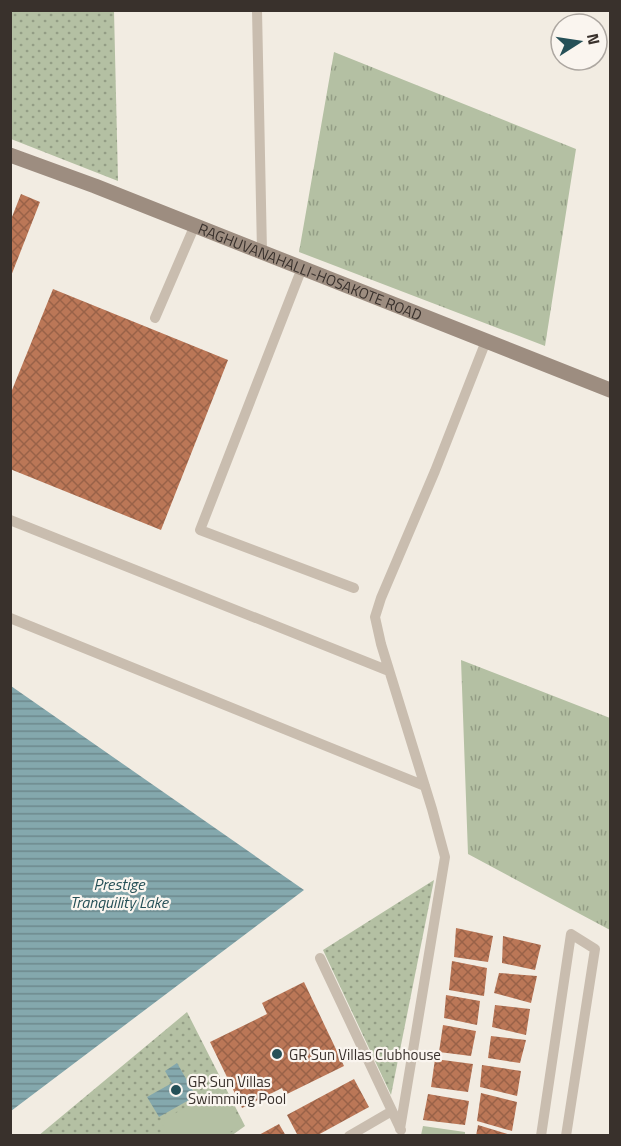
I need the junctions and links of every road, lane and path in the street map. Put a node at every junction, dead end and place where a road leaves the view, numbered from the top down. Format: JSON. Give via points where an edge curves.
{"nodes":[{"id":1,"x":257,"y":10,"type":"edge"},
{"id":2,"x":10,"y":155,"type":"edge"},
{"id":3,"x":195,"y":225,"type":"junction"},
{"id":4,"x":262,"y":252,"type":"junction"},
{"id":5,"x":302,"y":268,"type":"junction"},
{"id":6,"x":155,"y":318,"type":"dead end"},
{"id":7,"x":486,"y":341,"type":"junction"},
{"id":8,"x":610,"y":390,"type":"edge"},
{"id":9,"x":10,"y":520,"type":"edge"},
{"id":10,"x":354,"y":588,"type":"dead end"},
{"id":11,"x":10,"y":618,"type":"edge"},
{"id":12,"x":389,"y":671,"type":"junction"},
{"id":13,"x":425,"y":786,"type":"junction"},
{"id":14,"x":320,"y":958,"type":"dead end"},
{"id":15,"x":392,"y":1111,"type":"junction"},
{"id":16,"x":402,"y":1132,"type":"edge"},
{"id":17,"x":349,"y":1136,"type":"edge"},
{"id":18,"x":541,"y":1136,"type":"edge"},
{"id":19,"x":566,"y":1136,"type":"edge"}],
"edges":[{"from":1,"to":4,"type":"lane"},
{"from":2,"to":3,"type":"main road","name":"RAGHUVANAHALLI-HOSAKOTE ROAD"},
{"from":3,"to":4,"type":"main road","name":"RAGHUVANAHALLI-HOSAKOTE ROAD"},
{"from":3,"to":6,"type":"lane"},
{"from":4,"to":5,"type":"main road","name":"RAGHUVANAHALLI-HOSAKOTE ROAD"},
{"from":5,"to":7,"type":"main road","name":"RAGHUVANAHALLI-HOSAKOTE ROAD"},
{"from":5,"to":10,"type":"lane","via":[[200,530]]},
{"from":7,"to":8,"type":"main road","name":"RAGHUVANAHALLI-HOSAKOTE ROAD"},
{"from":7,"to":12,"type":"lane","via":[[375,617]]},
{"from":9,"to":12,"type":"lane"},
{"from":11,"to":13,"type":"lane"},
{"from":12,"to":13,"type":"lane"},
{"from":13,"to":16,"type":"lane","via":[[445,857]]},
{"from":14,"to":15,"type":"lane"},
{"from":15,"to":16,"type":"lane"},
{"from":15,"to":17,"type":"lane"},
{"from":18,"to":19,"type":"lane","via":[[571,934],[595,949]]}]}
